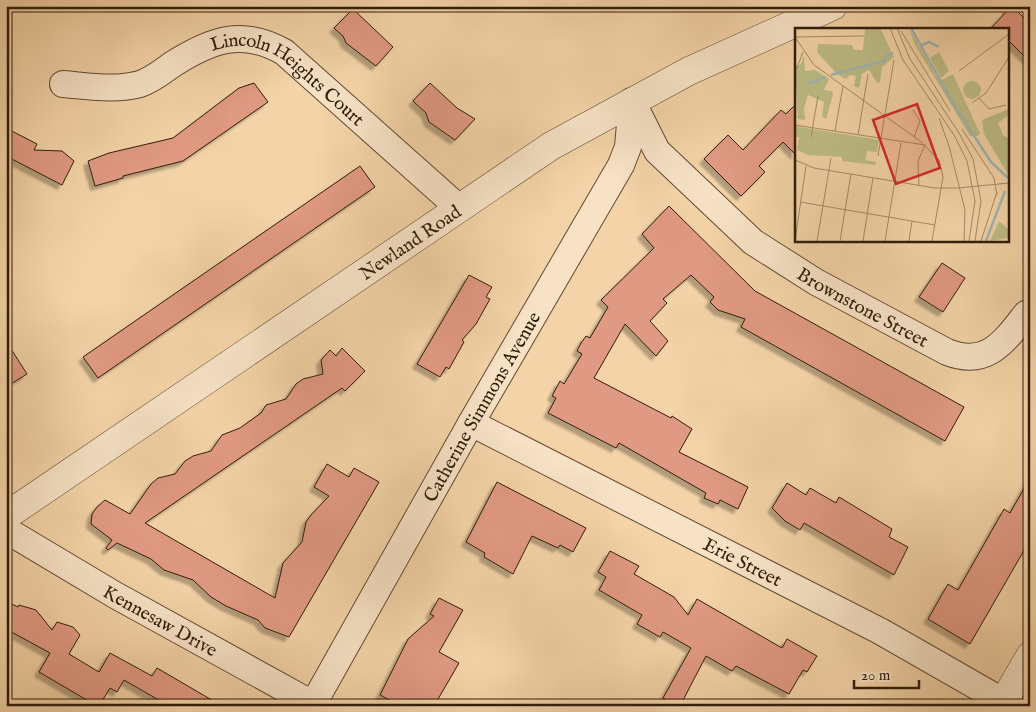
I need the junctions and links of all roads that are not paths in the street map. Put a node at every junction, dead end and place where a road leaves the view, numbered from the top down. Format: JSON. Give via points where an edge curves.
{"nodes":[{"id":1,"x":833,"y":6,"type":"edge"},
{"id":2,"x":63,"y":84,"type":"dead end"},
{"id":3,"x":632,"y":101,"type":"junction"},
{"id":4,"x":459,"y":208,"type":"junction"},
{"id":5,"x":1030,"y":316,"type":"edge"},
{"id":6,"x":471,"y":423,"type":"junction"},
{"id":7,"x":6,"y":516,"type":"edge"},
{"id":8,"x":6,"y":530,"type":"edge"},
{"id":9,"x":1030,"y":656,"type":"edge"},
{"id":10,"x":1005,"y":704,"type":"edge"},
{"id":11,"x":314,"y":705,"type":"edge"}],
"edges":[{"from":1,"to":3,"type":"street","name":"Newland Road","via":[[736,49]]},
{"from":2,"to":4,"type":"street","name":"Lincoln Heights Court","via":[[122,88],[151,79],[217,41],[261,41],[284,52]]},
{"from":3,"to":4,"type":"street","name":"Newland Road","via":[[551,146]]},
{"from":3,"to":5,"type":"street","name":"Brownstone Street","via":[[657,151],[753,242],[816,282],[947,352],[964,357],[990,352],[1004,342],[1026,314]]},
{"from":3,"to":6,"type":"street","name":"Catherine Simmons Avenue","via":[[628,147],[621,165]]},
{"from":4,"to":7,"type":"street","name":"Newland Road"},
{"from":6,"to":10,"type":"street","name":"Erie Street","via":[[880,631]]},
{"from":6,"to":11,"type":"street","name":"Catherine Simmons Avenue"},
{"from":8,"to":11,"type":"street","name":"Kennesaw Drive","via":[[115,595]]},
{"from":9,"to":10,"type":"street"}]}
